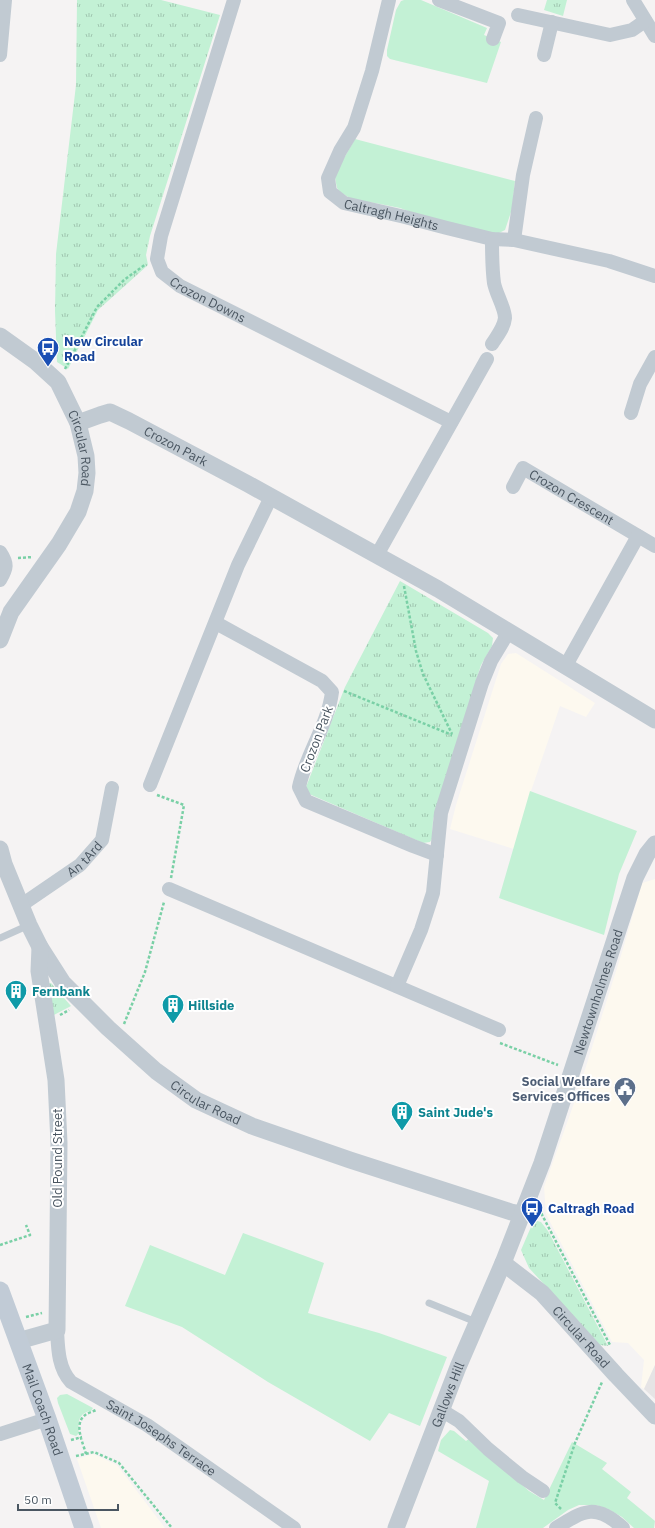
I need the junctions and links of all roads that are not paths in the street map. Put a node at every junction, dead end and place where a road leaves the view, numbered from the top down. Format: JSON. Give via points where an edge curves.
{"nodes":[{"id":1,"x":5,"y":0,"type":"edge"},
{"id":2,"x":234,"y":0,"type":"edge"},
{"id":3,"x":389,"y":0,"type":"edge"},
{"id":4,"x":439,"y":0,"type":"edge"},
{"id":5,"x":633,"y":0,"type":"edge"},
{"id":6,"x":518,"y":15,"type":"dead end"},
{"id":7,"x":645,"y":21,"type":"junction"},
{"id":8,"x":552,"y":22,"type":"junction"},
{"id":9,"x":655,"y":36,"type":"edge"},
{"id":10,"x":493,"y":39,"type":"dead end"},
{"id":11,"x":0,"y":55,"type":"edge"},
{"id":12,"x":544,"y":55,"type":"dead end"},
{"id":13,"x":536,"y":118,"type":"dead end"},
{"id":14,"x":492,"y":239,"type":"junction"},
{"id":15,"x":514,"y":240,"type":"junction"},
{"id":16,"x":655,"y":276,"type":"edge"},
{"id":17,"x":0,"y":336,"type":"edge"},
{"id":18,"x":492,"y":344,"type":"dead end"},
{"id":19,"x":655,"y":357,"type":"edge"},
{"id":20,"x":487,"y":359,"type":"dead end"},
{"id":21,"x":630,"y":413,"type":"dead end"},
{"id":22,"x":451,"y":422,"type":"junction"},
{"id":23,"x":78,"y":423,"type":"junction"},
{"id":24,"x":513,"y":487,"type":"dead end"},
{"id":25,"x":271,"y":497,"type":"junction"},
{"id":26,"x":638,"y":536,"type":"junction"},
{"id":27,"x":655,"y":546,"type":"edge"},
{"id":28,"x":377,"y":555,"type":"junction"},
{"id":29,"x":3,"y":556,"type":"edge"},
{"id":30,"x":0,"y":580,"type":"edge"},
{"id":31,"x":216,"y":623,"type":"junction"},
{"id":32,"x":509,"y":631,"type":"junction"},
{"id":33,"x":0,"y":640,"type":"edge"},
{"id":34,"x":565,"y":667,"type":"junction"},
{"id":35,"x":655,"y":720,"type":"edge"},
{"id":36,"x":150,"y":785,"type":"road end"},
{"id":37,"x":112,"y":788,"type":"dead end"},
{"id":38,"x":655,"y":844,"type":"edge"},
{"id":39,"x":0,"y":849,"type":"edge"},
{"id":40,"x":437,"y":855,"type":"junction"},
{"id":41,"x":170,"y":889,"type":"road end"},
{"id":42,"x":20,"y":906,"type":"junction"},
{"id":43,"x":29,"y":925,"type":"junction"},
{"id":44,"x":0,"y":938,"type":"edge"},
{"id":45,"x":40,"y":946,"type":"junction"},
{"id":46,"x":397,"y":986,"type":"junction"},
{"id":47,"x":499,"y":1030,"type":"road end"},
{"id":48,"x":522,"y":1214,"type":"junction"},
{"id":49,"x":503,"y":1263,"type":"junction"},
{"id":50,"x":0,"y":1291,"type":"edge"},
{"id":51,"x":429,"y":1302,"type":"dead end"},
{"id":52,"x":476,"y":1322,"type":"junction"},
{"id":53,"x":57,"y":1330,"type":"junction"},
{"id":54,"x":18,"y":1341,"type":"junction"},
{"id":55,"x":441,"y":1410,"type":"junction"},
{"id":56,"x":655,"y":1416,"type":"edge"},
{"id":57,"x":47,"y":1419,"type":"junction"},
{"id":58,"x":0,"y":1434,"type":"edge"},
{"id":59,"x":543,"y":1491,"type":"dead end"},
{"id":60,"x":84,"y":1528,"type":"edge"},
{"id":61,"x":294,"y":1528,"type":"edge"},
{"id":62,"x":396,"y":1528,"type":"edge"},
{"id":63,"x":556,"y":1528,"type":"edge"},
{"id":64,"x":623,"y":1528,"type":"edge"}],
"edges":[{"from":1,"to":11,"type":"street"},
{"from":2,"to":22,"type":"street","name":"Crozon Downs","via":[[163,229],[157,259],[162,272],[180,286]]},
{"from":3,"to":14,"type":"street","name":"Caltragh Heights","via":[[372,71],[354,128],[328,178],[330,192],[344,203]]},
{"from":4,"to":10,"type":"street","via":[[499,23]]},
{"from":5,"to":7,"type":"street"},
{"from":6,"to":8,"type":"street"},
{"from":7,"to":8,"type":"street","via":[[632,30],[610,35]]},
{"from":7,"to":9,"type":"street"},
{"from":8,"to":12,"type":"street"},
{"from":13,"to":15,"type":"street","via":[[523,175]]},
{"from":14,"to":15,"type":"street","name":"Caltragh Heights"},
{"from":14,"to":18,"type":"street","via":[[494,281],[505,318]]},
{"from":15,"to":16,"type":"street","name":"Caltragh Heights","via":[[609,261]]},
{"from":17,"to":23,"type":"street","name":"Circular Road","via":[[35,361],[58,382]]},
{"from":19,"to":21,"type":"street","via":[[640,384]]},
{"from":20,"to":22,"type":"street"},
{"from":22,"to":28,"type":"street"},
{"from":23,"to":25,"type":"street","name":"Crozon Park","via":[[110,412]]},
{"from":23,"to":33,"type":"street","name":"Circular Road","via":[[86,456],[85,491],[78,512],[10,612]]},
{"from":24,"to":26,"type":"street","name":"Crozon Crescent","via":[[523,468]]},
{"from":25,"to":28,"type":"street","name":"Crozon Park"},
{"from":25,"to":31,"type":"street","via":[[238,565]]},
{"from":26,"to":27,"type":"street","name":"Crozon Crescent"},
{"from":26,"to":34,"type":"street"},
{"from":28,"to":32,"type":"street","name":"Crozon Park"},
{"from":29,"to":30,"type":"street","via":[[6,569]]},
{"from":31,"to":36,"type":"street","via":[[192,676]]},
{"from":31,"to":40,"type":"street","name":"Crozon Park","via":[[322,681],[332,692],[330,706],[302,774],[299,787],[306,801]]},
{"from":32,"to":34,"type":"street","name":"Crozon Park"},
{"from":32,"to":40,"type":"street","via":[[488,668],[458,737],[441,813]]},
{"from":34,"to":35,"type":"street","name":"Crozon Park"},
{"from":37,"to":42,"type":"street","name":"An tArd","via":[[102,840],[80,865]]},
{"from":38,"to":48,"type":"street","name":"Newtownholmes Road","via":[[635,878],[542,1163]]},
{"from":39,"to":42,"type":"street","name":"Circular Road"},
{"from":40,"to":46,"type":"street","via":[[433,893],[421,930]]},
{"from":41,"to":46,"type":"street"},
{"from":42,"to":43,"type":"street","name":"Circular Road"},
{"from":43,"to":44,"type":"lane"},
{"from":43,"to":45,"type":"street","name":"Circular Road"},
{"from":45,"to":48,"type":"street","name":"Circular Road","via":[[64,983],[118,1037],[156,1071],[196,1100],[252,1126]]},
{"from":45,"to":53,"type":"street","name":"Old Pound Street","via":[[39,971],[56,1080],[59,1142]]},
{"from":46,"to":47,"type":"street"},
{"from":48,"to":49,"type":"street","name":"Newtownholmes Road"},
{"from":49,"to":52,"type":"street","name":"Gallows Hill"},
{"from":49,"to":56,"type":"street","name":"Circular Road","via":[[542,1293]]},
{"from":50,"to":54,"type":"main road","name":"Mail Coach Road"},
{"from":51,"to":52,"type":"lane"},
{"from":52,"to":55,"type":"street","name":"Gallows Hill"},
{"from":53,"to":54,"type":"street"},
{"from":53,"to":61,"type":"street","name":"Saint Josephs Terrace","via":[[59,1357],[65,1375],[71,1382],[148,1425]]},
{"from":54,"to":57,"type":"main road","name":"Mail Coach Road"},
{"from":55,"to":59,"type":"street","via":[[459,1421],[488,1449]]},
{"from":55,"to":62,"type":"street","name":"Gallows Hill"},
{"from":57,"to":58,"type":"street"},
{"from":57,"to":60,"type":"main road","name":"Mail Coach Road"},
{"from":63,"to":64,"type":"street","via":[[584,1512],[592,1511],[612,1518]]}]}
